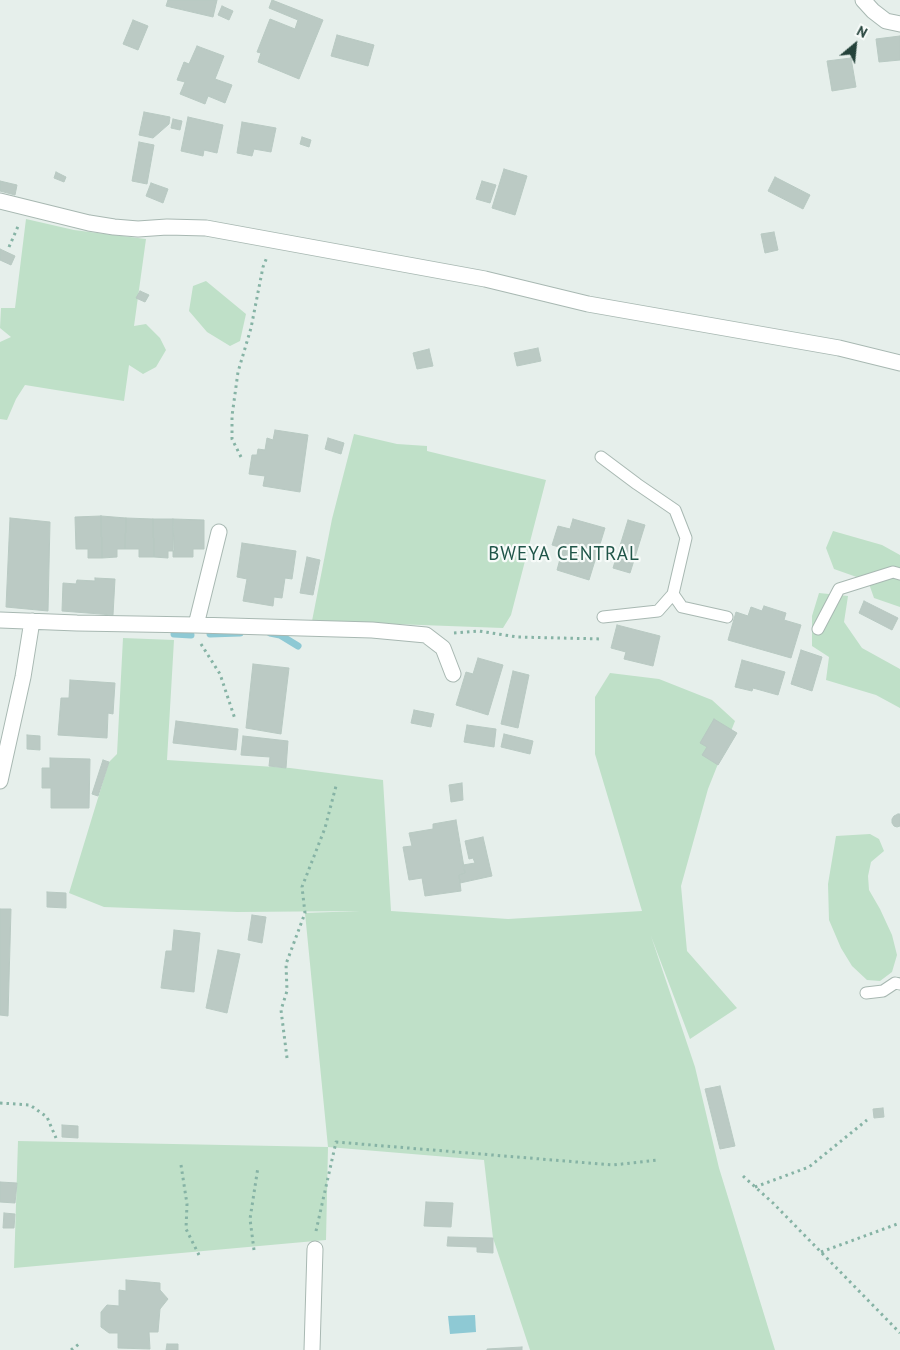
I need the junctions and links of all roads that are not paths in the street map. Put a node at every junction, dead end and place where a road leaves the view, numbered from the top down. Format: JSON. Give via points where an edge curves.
{"nodes":[{"id":1,"x":864,"y":0,"type":"edge"},
{"id":2,"x":900,"y":24,"type":"edge"},
{"id":3,"x":0,"y":201,"type":"edge"},
{"id":4,"x":900,"y":363,"type":"edge"},
{"id":5,"x":601,"y":456,"type":"dead end"},
{"id":6,"x":219,"y":532,"type":"dead end"},
{"id":7,"x":900,"y":574,"type":"edge"},
{"id":8,"x":673,"y":594,"type":"junction"},
{"id":9,"x":603,"y":617,"type":"dead end"},
{"id":10,"x":727,"y":617,"type":"dead end"},
{"id":11,"x":0,"y":620,"type":"edge"},
{"id":12,"x":32,"y":621,"type":"junction"},
{"id":13,"x":192,"y":624,"type":"junction"},
{"id":14,"x":818,"y":629,"type":"dead end"},
{"id":15,"x":453,"y":674,"type":"dead end"},
{"id":16,"x":0,"y":781,"type":"edge"},
{"id":17,"x":900,"y":984,"type":"edge"},
{"id":18,"x":866,"y":993,"type":"dead end"},
{"id":19,"x":315,"y":1249,"type":"road end"},
{"id":20,"x":312,"y":1350,"type":"edge"}],
"edges":[{"from":1,"to":2,"type":"street","via":[[886,21]]},
{"from":3,"to":4,"type":"street","via":[[114,227],[206,228],[485,280],[588,304],[839,348]]},
{"from":5,"to":8,"type":"lane","via":[[675,510],[686,538]]},
{"from":6,"to":13,"type":"street"},
{"from":7,"to":14,"type":"lane","via":[[893,572],[839,589]]},
{"from":8,"to":9,"type":"lane","via":[[658,611]]},
{"from":8,"to":10,"type":"lane","via":[[682,607]]},
{"from":11,"to":12,"type":"street"},
{"from":12,"to":13,"type":"street"},
{"from":12,"to":16,"type":"street"},
{"from":13,"to":15,"type":"street","via":[[426,634],[443,648]]},
{"from":17,"to":18,"type":"lane","via":[[895,983],[883,992]]},
{"from":19,"to":20,"type":"street"}]}
